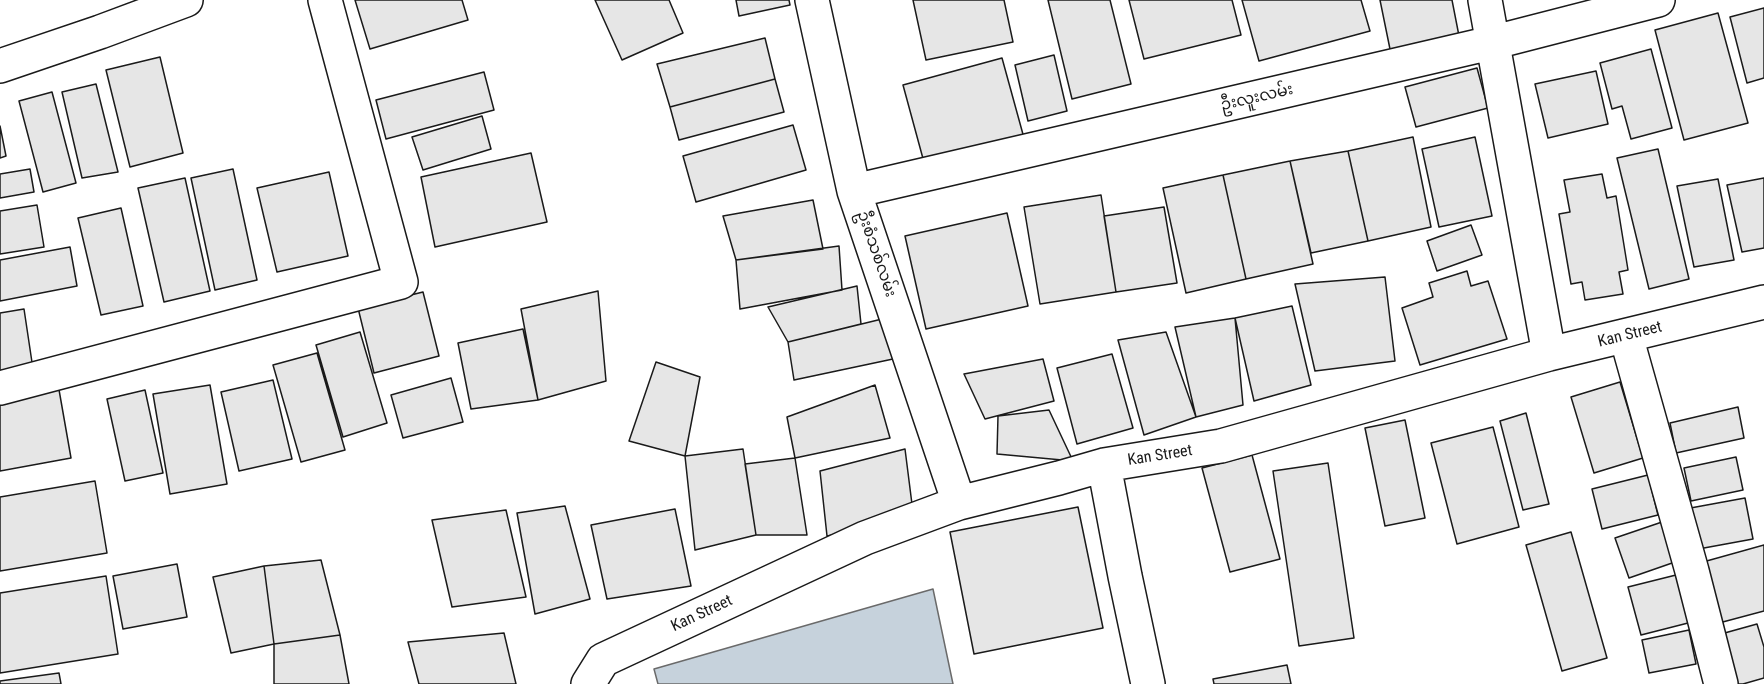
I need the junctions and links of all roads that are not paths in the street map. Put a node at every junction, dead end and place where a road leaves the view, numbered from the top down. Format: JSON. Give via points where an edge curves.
{"nodes":[{"id":1,"x":186,"y":0,"type":"edge"},
{"id":2,"x":325,"y":0,"type":"edge"},
{"id":3,"x":812,"y":0,"type":"edge"},
{"id":4,"x":1485,"y":0,"type":"edge"},
{"id":5,"x":1658,"y":0,"type":"edge"},
{"id":6,"x":1491,"y":43,"type":"junction"},
{"id":7,"x":0,"y":66,"type":"edge"},
{"id":8,"x":854,"y":191,"type":"junction"},
{"id":9,"x":1764,"y":302,"type":"edge"},
{"id":10,"x":1626,"y":336,"type":"junction"},
{"id":11,"x":1549,"y":354,"type":"junction"},
{"id":12,"x":0,"y":388,"type":"edge"},
{"id":13,"x":1104,"y":465,"type":"junction"},
{"id":14,"x":959,"y":503,"type":"junction"},
{"id":15,"x":588,"y":684,"type":"edge"},
{"id":16,"x":1148,"y":684,"type":"edge"},
{"id":17,"x":1721,"y":684,"type":"edge"}],
"edges":[{"from":1,"to":7,"type":"street"},
{"from":2,"to":12,"type":"street","via":[[401,282]]},
{"from":3,"to":8,"type":"street","name":"ဦးစံသစ်လမ်း"},
{"from":4,"to":6,"type":"street"},
{"from":5,"to":6,"type":"street","name":"ဦးလူးလမ်း"},
{"from":6,"to":8,"type":"street","name":"ဦးလူးလမ်း"},
{"from":6,"to":11,"type":"street"},
{"from":8,"to":14,"type":"street","name":"ဦးစံသစ်လမ်း"},
{"from":9,"to":10,"type":"street","name":"Kan Street"},
{"from":10,"to":11,"type":"street","name":"Kan Street"},
{"from":10,"to":17,"type":"street"},
{"from":11,"to":13,"type":"street","name":"Kan Street","via":[[1221,446]]},
{"from":13,"to":14,"type":"street","name":"Kan Street"},
{"from":13,"to":16,"type":"street"},
{"from":14,"to":15,"type":"street","name":"Kan Street","via":[[866,538],[603,660]]}]}
